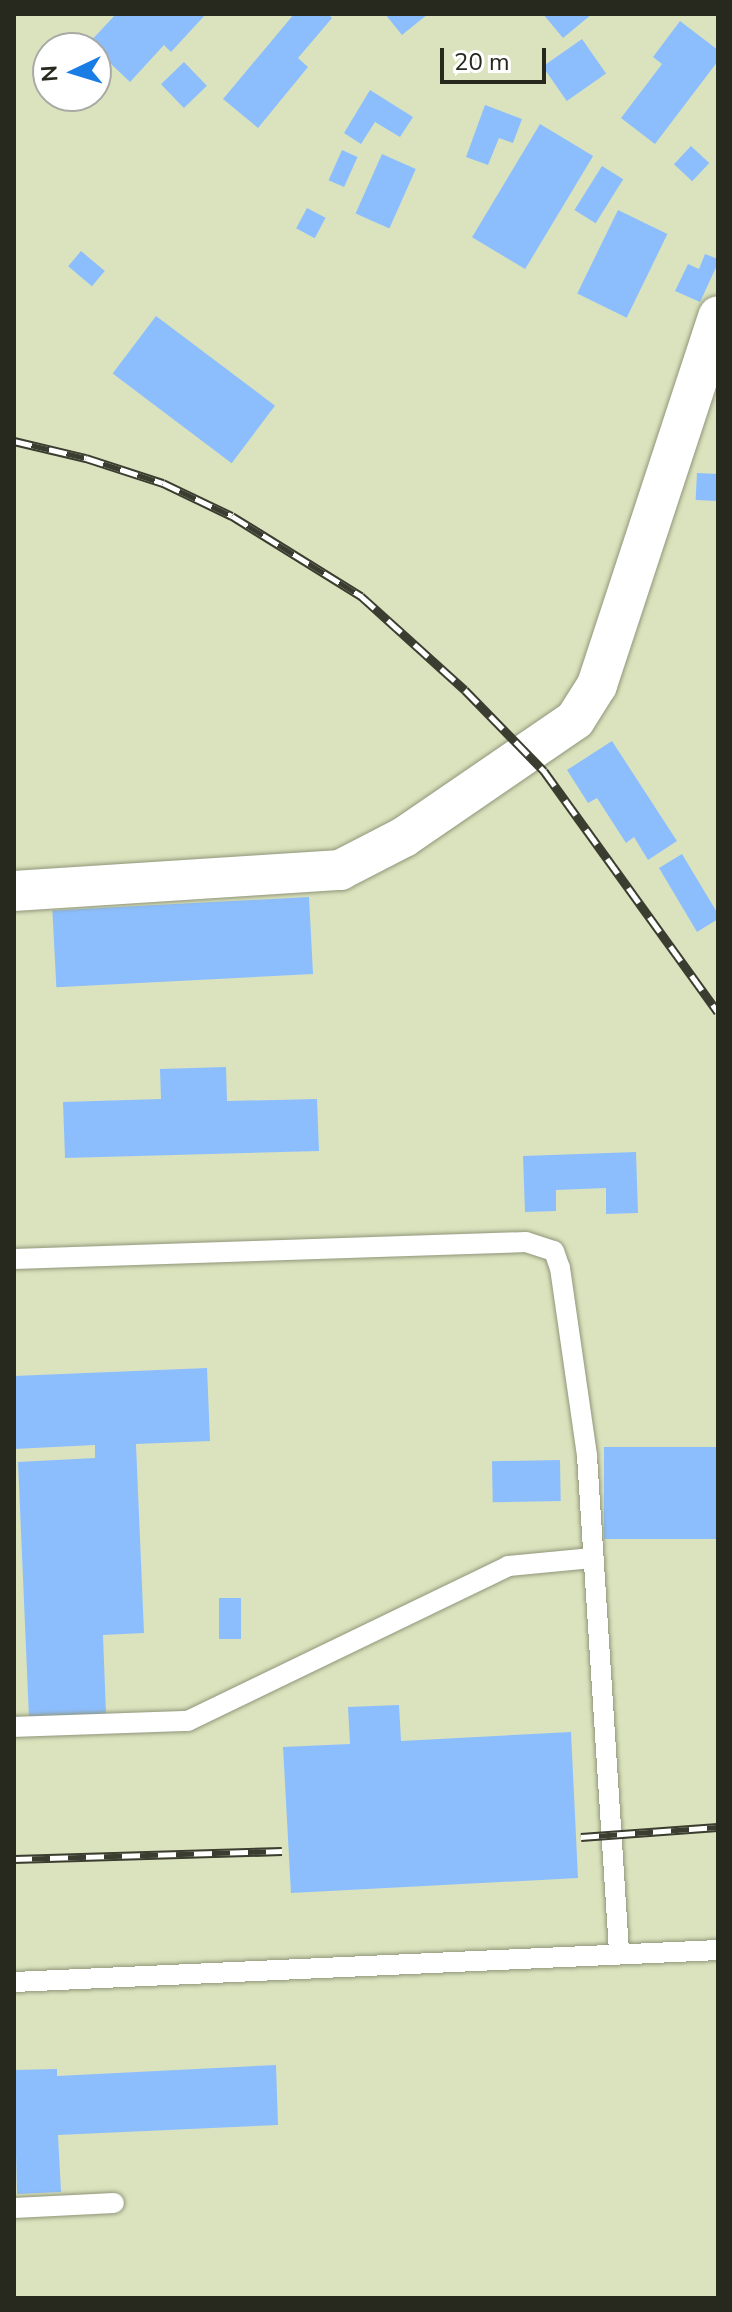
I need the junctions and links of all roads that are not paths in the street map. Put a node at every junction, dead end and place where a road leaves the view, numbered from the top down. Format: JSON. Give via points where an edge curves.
{"nodes":[{"id":1,"x":718,"y":316,"type":"edge"},
{"id":2,"x":14,"y":891,"type":"edge"},
{"id":3,"x":14,"y":1259,"type":"edge"},
{"id":4,"x":593,"y":1558,"type":"junction"},
{"id":5,"x":14,"y":1727,"type":"edge"},
{"id":6,"x":718,"y":1950,"type":"edge"},
{"id":7,"x":619,"y":1954,"type":"junction"},
{"id":8,"x":14,"y":1982,"type":"edge"},
{"id":9,"x":114,"y":2203,"type":"dead end"},
{"id":10,"x":14,"y":2208,"type":"edge"}],
"edges":[{"from":1,"to":2,"type":"street","via":[[597,685],[575,720],[404,837],[340,870]]},
{"from":3,"to":4,"type":"lane","via":[[526,1242],[554,1251],[587,1456]]},
{"from":4,"to":5,"type":"lane","via":[[508,1566],[188,1721]]},
{"from":4,"to":7,"type":"lane"},
{"from":6,"to":7,"type":"lane"},
{"from":7,"to":8,"type":"lane"},
{"from":9,"to":10,"type":"lane"}]}
